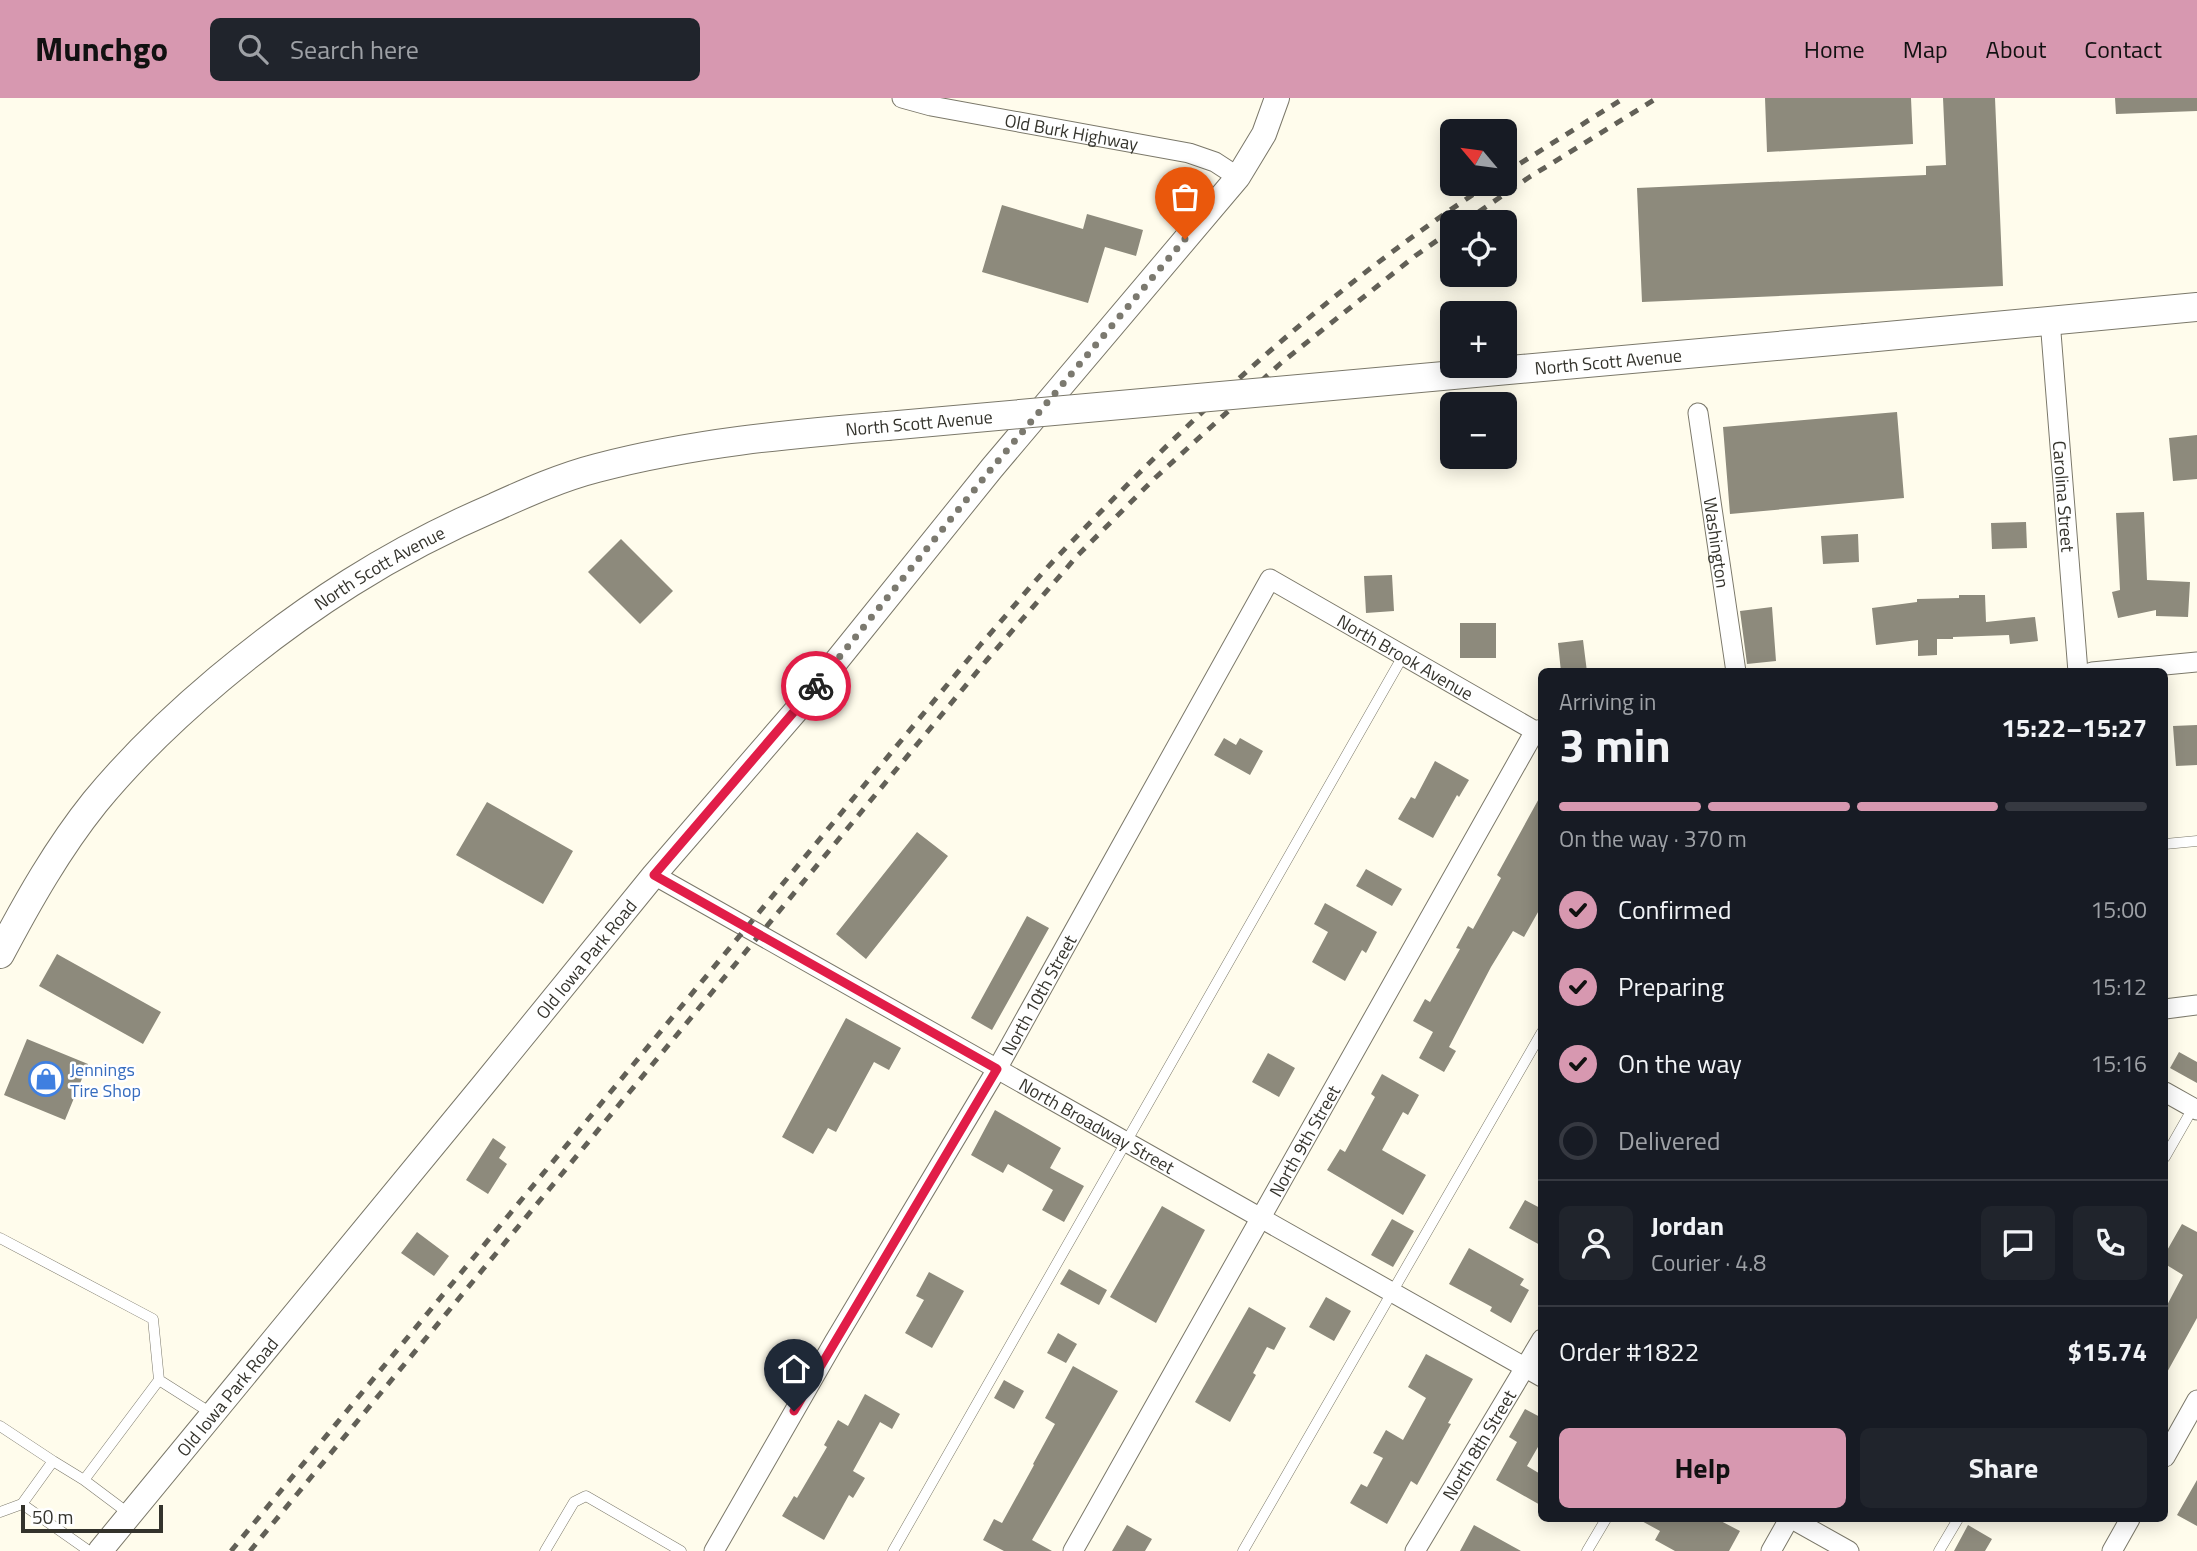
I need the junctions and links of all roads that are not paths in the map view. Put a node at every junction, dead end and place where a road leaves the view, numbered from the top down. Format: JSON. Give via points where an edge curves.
{"nodes":[{"id":1,"x":902,"y":98,"type":"edge"},
{"id":2,"x":1277,"y":98,"type":"edge"},
{"id":3,"x":1238,"y":177,"type":"junction"},
{"id":4,"x":2197,"y":307,"type":"edge"},
{"id":5,"x":2050,"y":320,"type":"junction"},
{"id":6,"x":1698,"y":412,"type":"dead end"},
{"id":7,"x":1270,"y":579,"type":"joint"},
{"id":8,"x":1403,"y":656,"type":"junction"},
{"id":9,"x":2197,"y":662,"type":"edge"},
{"id":10,"x":1735,"y":668,"type":"edge"},
{"id":11,"x":2078,"y":668,"type":"edge"},
{"id":12,"x":2134,"y":668,"type":"edge"},
{"id":13,"x":1538,"y":731,"type":"edge"},
{"id":14,"x":1538,"y":734,"type":"edge"},
{"id":15,"x":2197,"y":841,"type":"edge"},
{"id":16,"x":2168,"y":844,"type":"edge"},
{"id":17,"x":654,"y":875,"type":"junction"},
{"id":18,"x":0,"y":954,"type":"edge"},
{"id":19,"x":2197,"y":1005,"type":"edge"},
{"id":20,"x":2168,"y":1009,"type":"edge"},
{"id":21,"x":1538,"y":1039,"type":"edge"},
{"id":22,"x":997,"y":1069,"type":"junction"},
{"id":23,"x":2168,"y":1094,"type":"edge"},
{"id":24,"x":2195,"y":1109,"type":"edge"},
{"id":25,"x":1126,"y":1142,"type":"junction"},
{"id":26,"x":2168,"y":1152,"type":"edge"},
{"id":27,"x":1261,"y":1218,"type":"junction"},
{"id":28,"x":0,"y":1238,"type":"edge"},
{"id":29,"x":1392,"y":1292,"type":"junction"},
{"id":30,"x":1534,"y":1373,"type":"edge"},
{"id":31,"x":159,"y":1380,"type":"junction"},
{"id":32,"x":2197,"y":1400,"type":"edge"},
{"id":33,"x":212,"y":1414,"type":"junction"},
{"id":34,"x":0,"y":1426,"type":"edge"},
{"id":35,"x":2168,"y":1452,"type":"edge"},
{"id":36,"x":53,"y":1461,"type":"junction"},
{"id":37,"x":84,"y":1480,"type":"junction"},
{"id":38,"x":22,"y":1504,"type":"junction"},
{"id":39,"x":0,"y":1512,"type":"edge"},
{"id":40,"x":129,"y":1514,"type":"junction"},
{"id":41,"x":1604,"y":1522,"type":"edge"},
{"id":42,"x":1789,"y":1522,"type":"edge"},
{"id":43,"x":1796,"y":1522,"type":"edge"},
{"id":44,"x":1956,"y":1522,"type":"edge"},
{"id":45,"x":2128,"y":1522,"type":"edge"},
{"id":46,"x":89,"y":1551,"type":"edge"},
{"id":47,"x":100,"y":1551,"type":"edge"},
{"id":48,"x":545,"y":1551,"type":"edge"},
{"id":49,"x":681,"y":1551,"type":"edge"},
{"id":50,"x":713,"y":1551,"type":"edge"},
{"id":51,"x":893,"y":1551,"type":"edge"},
{"id":52,"x":1073,"y":1551,"type":"edge"},
{"id":53,"x":1243,"y":1551,"type":"edge"},
{"id":54,"x":1415,"y":1551,"type":"edge"},
{"id":55,"x":1587,"y":1551,"type":"edge"},
{"id":56,"x":1771,"y":1551,"type":"edge"},
{"id":57,"x":1849,"y":1551,"type":"edge"},
{"id":58,"x":1939,"y":1551,"type":"edge"},
{"id":59,"x":2112,"y":1551,"type":"edge"}],
"edges":[{"from":1,"to":3,"type":"street","name":"Old Burk Highway","via":[[1189,153]]},
{"from":2,"to":3,"type":"street","name":"Old Iowa Park Road","via":[[1264,134]]},
{"from":3,"to":17,"type":"street","name":"Old Iowa Park Road","via":[[992,468],[801,705]]},
{"from":4,"to":5,"type":"main road","name":"North Scott Avenue"},
{"from":5,"to":11,"type":"street","name":"Carolina Street"},
{"from":5,"to":18,"type":"main road","name":"North Scott Avenue","bridge":true,"via":[[759,437],[594,469],[442,529],[381,562],[275,633],[190,704],[94,803],[26,905]]},
{"from":6,"to":10,"type":"street","name":"Washington"},
{"from":7,"to":8,"type":"street","name":"North Brook Avenue"},
{"from":7,"to":22,"type":"street","name":"North 10th Street"},
{"from":8,"to":13,"type":"street","name":"North Brook Avenue"},
{"from":8,"to":25,"type":"lane"},
{"from":9,"to":12,"type":"street"},
{"from":14,"to":27,"type":"street","name":"North 9th Street"},
{"from":15,"to":16,"type":"lane"},
{"from":17,"to":22,"type":"street","name":"North Broadway Street"},
{"from":17,"to":33,"type":"street","name":"Old Iowa Park Road"},
{"from":19,"to":20,"type":"street"},
{"from":21,"to":29,"type":"lane"},
{"from":22,"to":25,"type":"street","name":"North Broadway Street"},
{"from":22,"to":50,"type":"street","name":"North 10th Street"},
{"from":23,"to":24,"type":"street"},
{"from":24,"to":26,"type":"lane"},
{"from":25,"to":27,"type":"street","name":"North Broadway Street"},
{"from":25,"to":51,"type":"lane"},
{"from":27,"to":29,"type":"street","name":"North Broadway Street"},
{"from":27,"to":52,"type":"street","name":"North 9th Street"},
{"from":28,"to":31,"type":"lane","via":[[153,1319]]},
{"from":29,"to":30,"type":"street","name":"North Broadway Street"},
{"from":29,"to":53,"type":"lane"},
{"from":30,"to":54,"type":"street","name":"North 8th Street"},
{"from":31,"to":33,"type":"lane"},
{"from":31,"to":37,"type":"lane"},
{"from":32,"to":35,"type":"street"},
{"from":33,"to":40,"type":"street","name":"Old Iowa Park Road"},
{"from":34,"to":36,"type":"lane"},
{"from":36,"to":37,"type":"lane"},
{"from":36,"to":38,"type":"lane"},
{"from":37,"to":40,"type":"lane"},
{"from":38,"to":39,"type":"lane"},
{"from":38,"to":46,"type":"lane"},
{"from":40,"to":47,"type":"street","name":"Old Iowa Park Road"},
{"from":41,"to":55,"type":"lane"},
{"from":42,"to":56,"type":"street"},
{"from":43,"to":57,"type":"street"},
{"from":44,"to":58,"type":"lane"},
{"from":45,"to":59,"type":"street"},
{"from":48,"to":49,"type":"lane","via":[[574,1502],[586,1496]]}]}
